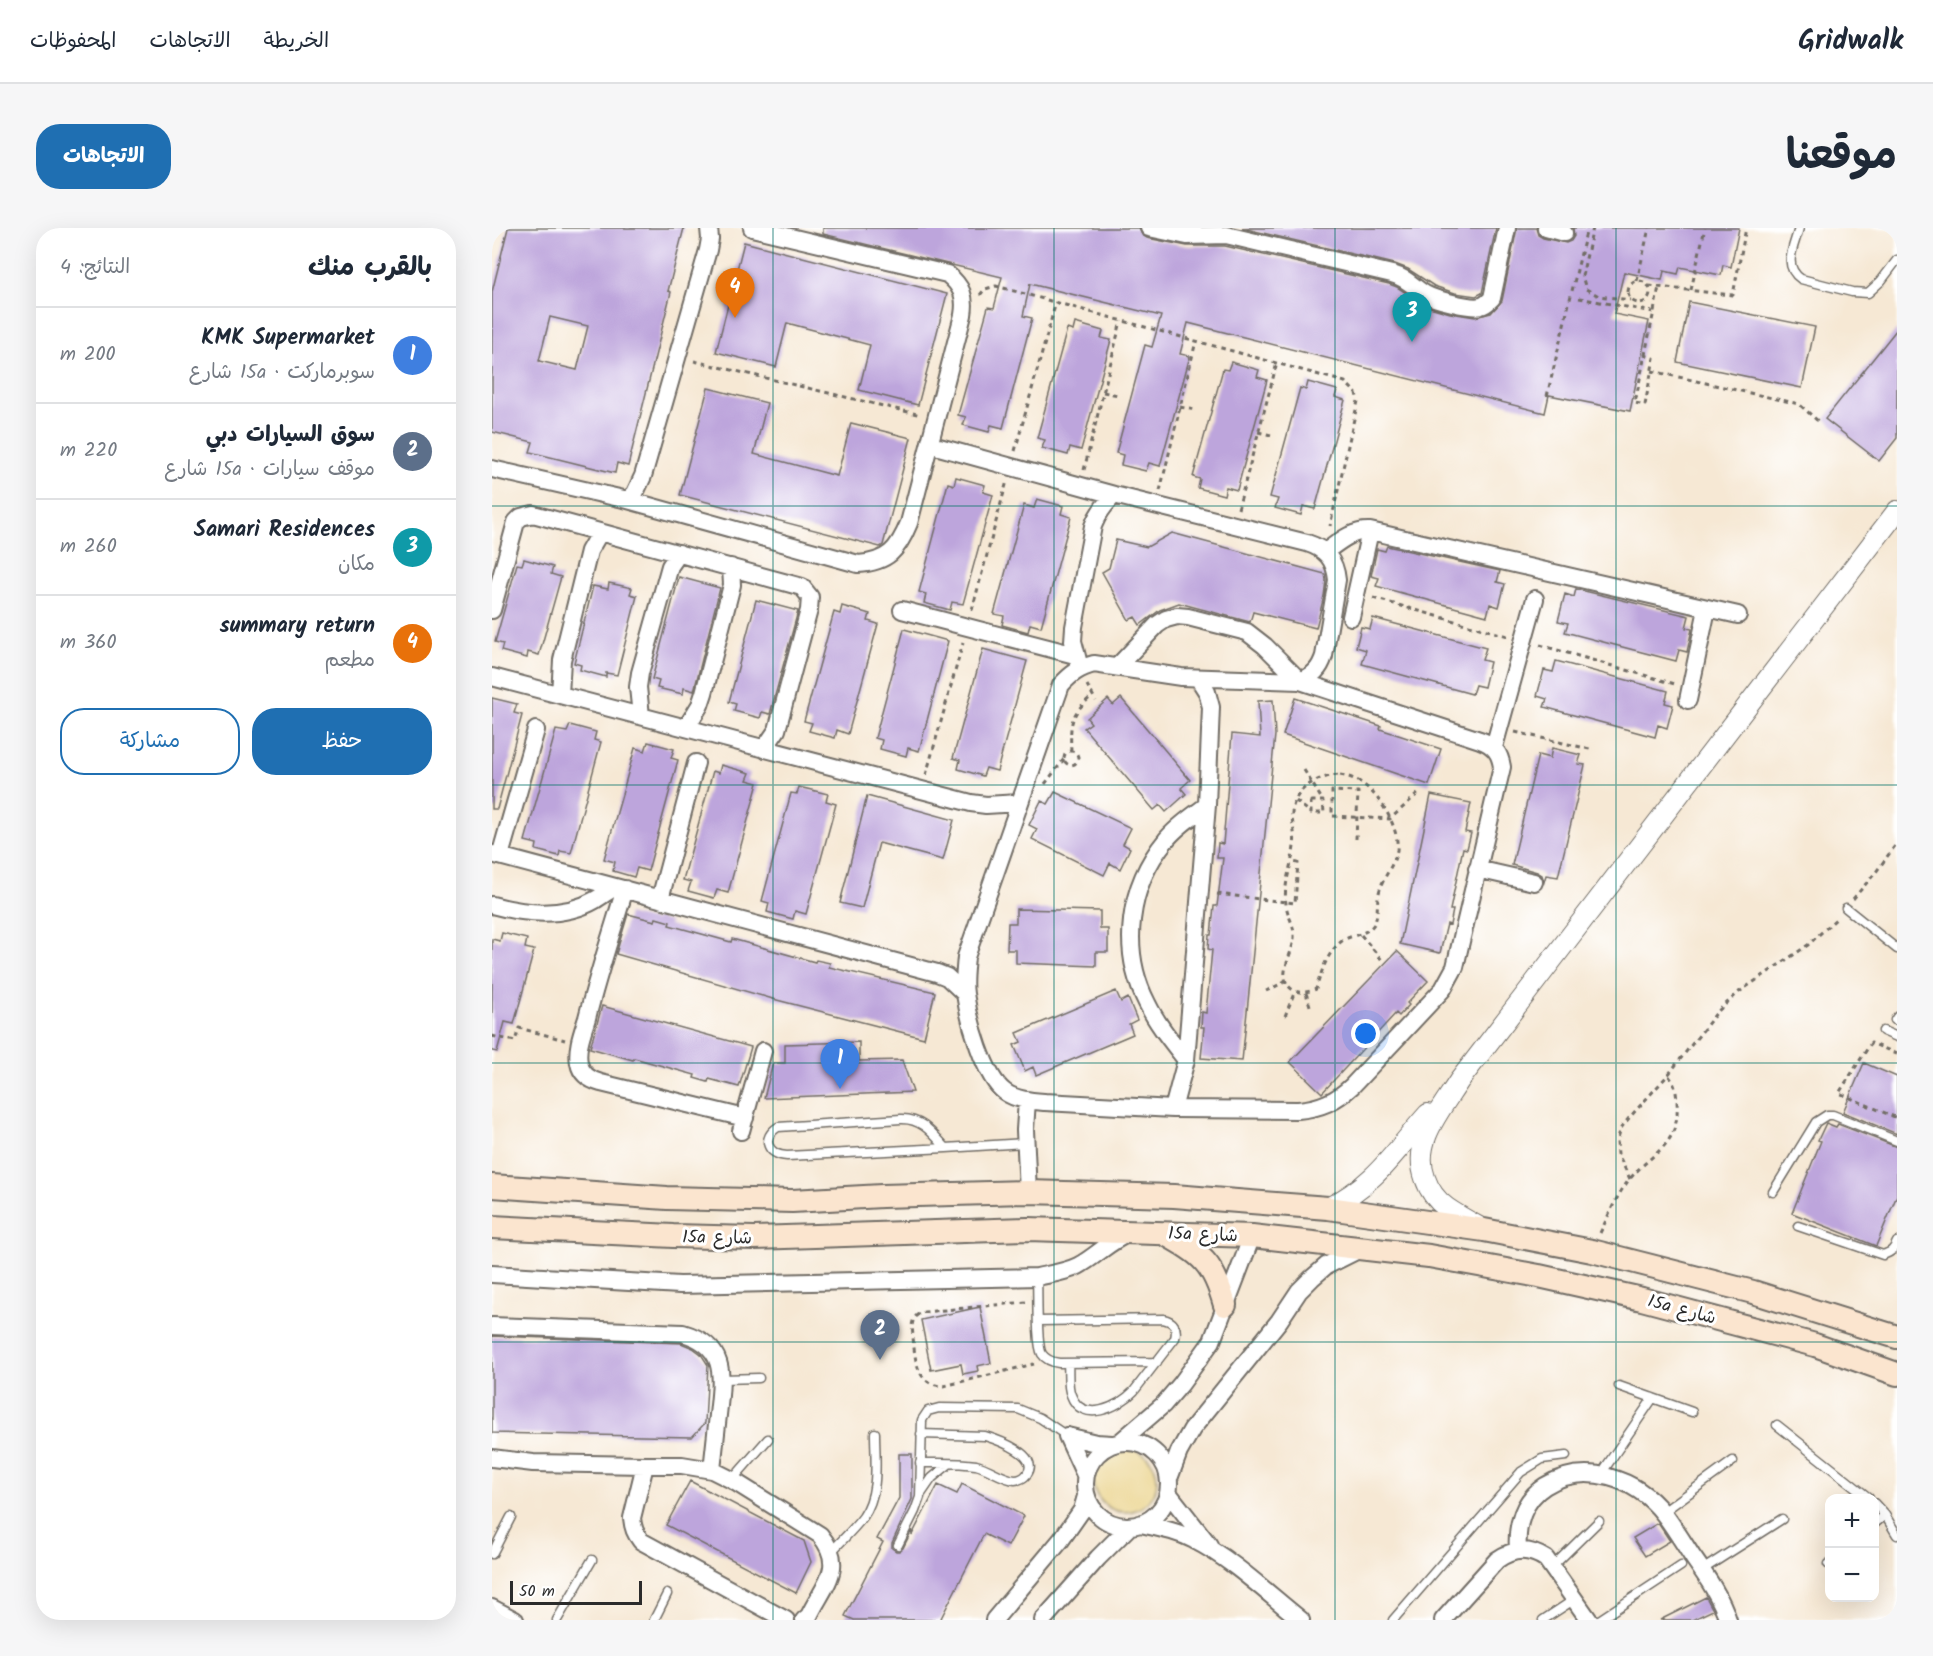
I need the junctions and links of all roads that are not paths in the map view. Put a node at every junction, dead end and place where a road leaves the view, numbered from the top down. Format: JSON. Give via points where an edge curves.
{"nodes":[{"id":1,"x":709,"y":228,"type":"edge"},
{"id":2,"x":752,"y":228,"type":"edge"},
{"id":3,"x":1149,"y":228,"type":"edge"},
{"id":4,"x":1507,"y":228,"type":"edge"},
{"id":5,"x":1546,"y":228,"type":"edge"},
{"id":6,"x":1798,"y":228,"type":"edge"},
{"id":7,"x":1564,"y":233,"type":"dead end"},
{"id":8,"x":1897,"y":260,"type":"edge"},
{"id":9,"x":939,"y":447,"type":"dead end"},
{"id":10,"x":492,"y":469,"type":"edge"},
{"id":11,"x":1114,"y":495,"type":"junction"},
{"id":12,"x":628,"y":500,"type":"junction"},
{"id":13,"x":1897,"y":511,"type":"edge"},
{"id":14,"x":1370,"y":531,"type":"junction"},
{"id":15,"x":600,"y":532,"type":"junction"},
{"id":16,"x":1325,"y":552,"type":"junction"},
{"id":17,"x":679,"y":553,"type":"junction"},
{"id":18,"x":731,"y":567,"type":"junction"},
{"id":19,"x":1535,"y":599,"type":"dead end"},
{"id":20,"x":1707,"y":609,"type":"junction"},
{"id":21,"x":492,"y":610,"type":"edge"},
{"id":22,"x":902,"y":610,"type":"dead end"},
{"id":23,"x":1738,"y":615,"type":"dead end"},
{"id":24,"x":1351,"y":617,"type":"dead end"},
{"id":25,"x":1077,"y":662,"type":"junction"},
{"id":26,"x":1117,"y":667,"type":"junction"},
{"id":27,"x":492,"y":677,"type":"edge"},
{"id":28,"x":1198,"y":678,"type":"junction"},
{"id":29,"x":1300,"y":681,"type":"junction"},
{"id":30,"x":560,"y":695,"type":"junction"},
{"id":31,"x":1688,"y":700,"type":"dead end"},
{"id":32,"x":641,"y":716,"type":"junction"},
{"id":33,"x":686,"y":728,"type":"junction"},
{"id":34,"x":536,"y":730,"type":"dead end"},
{"id":35,"x":1494,"y":747,"type":"junction"},
{"id":36,"x":764,"y":748,"type":"junction"},
{"id":37,"x":696,"y":763,"type":"dead end"},
{"id":38,"x":1019,"y":803,"type":"junction"},
{"id":39,"x":1207,"y":805,"type":"junction"},
{"id":40,"x":496,"y":855,"type":"edge"},
{"id":41,"x":1477,"y":869,"type":"junction"},
{"id":42,"x":1534,"y":882,"type":"dead end"},
{"id":43,"x":620,"y":888,"type":"junction"},
{"id":44,"x":660,"y":899,"type":"junction"},
{"id":45,"x":492,"y":904,"type":"edge"},
{"id":46,"x":1846,"y":908,"type":"road end"},
{"id":47,"x":1897,"y":949,"type":"edge"},
{"id":48,"x":964,"y":993,"type":"junction"},
{"id":49,"x":1882,"y":1031,"type":"dead end"},
{"id":50,"x":1897,"y":1037,"type":"edge"},
{"id":51,"x":764,"y":1051,"type":"dead end"},
{"id":52,"x":1186,"y":1060,"type":"junction"},
{"id":53,"x":1459,"y":1082,"type":"junction"},
{"id":54,"x":1027,"y":1100,"type":"junction"},
{"id":55,"x":1173,"y":1109,"type":"junction"},
{"id":56,"x":1897,"y":1141,"type":"edge"},
{"id":57,"x":1025,"y":1143,"type":"junction"},
{"id":58,"x":946,"y":1148,"type":"junction"},
{"id":59,"x":492,"y":1186,"type":"edge"},
{"id":60,"x":1028,"y":1192,"type":"junction"},
{"id":61,"x":1773,"y":1192,"type":"dead end"},
{"id":62,"x":1328,"y":1208,"type":"junction"},
{"id":63,"x":1798,"y":1226,"type":"dead end"},
{"id":64,"x":492,"y":1227,"type":"edge"},
{"id":65,"x":1484,"y":1230,"type":"junction"},
{"id":66,"x":1136,"y":1231,"type":"junction"},
{"id":67,"x":1161,"y":1232,"type":"junction"},
{"id":68,"x":1252,"y":1236,"type":"junction"},
{"id":69,"x":1897,"y":1242,"type":"edge"},
{"id":70,"x":1362,"y":1248,"type":"junction"},
{"id":71,"x":492,"y":1274,"type":"edge"},
{"id":72,"x":1037,"y":1277,"type":"junction"},
{"id":73,"x":1225,"y":1305,"type":"junction"},
{"id":74,"x":1039,"y":1321,"type":"junction"},
{"id":75,"x":492,"y":1326,"type":"edge"},
{"id":76,"x":1897,"y":1337,"type":"edge"},
{"id":77,"x":1815,"y":1346,"type":"junction"},
{"id":78,"x":1157,"y":1362,"type":"junction"},
{"id":79,"x":1068,"y":1363,"type":"junction"},
{"id":80,"x":1897,"y":1363,"type":"edge"},
{"id":81,"x":1897,"y":1374,"type":"edge"},
{"id":82,"x":759,"y":1378,"type":"dead end"},
{"id":83,"x":722,"y":1379,"type":"junction"},
{"id":84,"x":1619,"y":1386,"type":"dead end"},
{"id":85,"x":1653,"y":1398,"type":"junction"},
{"id":86,"x":1692,"y":1412,"type":"dead end"},
{"id":87,"x":1777,"y":1425,"type":"dead end"},
{"id":88,"x":875,"y":1433,"type":"dead end"},
{"id":89,"x":921,"y":1434,"type":"junction"},
{"id":90,"x":1067,"y":1436,"type":"junction"},
{"id":91,"x":768,"y":1439,"type":"dead end"},
{"id":92,"x":1117,"y":1442,"type":"junction"},
{"id":93,"x":1566,"y":1456,"type":"dead end"},
{"id":94,"x":492,"y":1458,"type":"edge"},
{"id":95,"x":1733,"y":1461,"type":"dead end"},
{"id":96,"x":920,"y":1463,"type":"junction"},
{"id":97,"x":950,"y":1464,"type":"junction"},
{"id":98,"x":645,"y":1465,"type":"junction"},
{"id":99,"x":712,"y":1470,"type":"junction"},
{"id":100,"x":1601,"y":1474,"type":"junction"},
{"id":101,"x":1085,"y":1475,"type":"junction"},
{"id":102,"x":1170,"y":1476,"type":"junction"},
{"id":103,"x":732,"y":1480,"type":"junction"},
{"id":104,"x":1169,"y":1494,"type":"junction"},
{"id":105,"x":1864,"y":1494,"type":"edge"},
{"id":106,"x":1086,"y":1496,"type":"junction"},
{"id":107,"x":920,"y":1497,"type":"junction"},
{"id":108,"x":1879,"y":1508,"type":"edge"},
{"id":109,"x":1663,"y":1512,"type":"junction"},
{"id":110,"x":1885,"y":1515,"type":"junction"},
{"id":111,"x":511,"y":1517,"type":"dead end"},
{"id":112,"x":1782,"y":1519,"type":"dead end"},
{"id":113,"x":1879,"y":1520,"type":"edge"},
{"id":114,"x":1599,"y":1521,"type":"dead end"},
{"id":115,"x":1135,"y":1525,"type":"junction"},
{"id":116,"x":1897,"y":1535,"type":"edge"},
{"id":117,"x":898,"y":1545,"type":"dead end"},
{"id":118,"x":1518,"y":1550,"type":"junction"},
{"id":119,"x":831,"y":1552,"type":"junction"},
{"id":120,"x":1216,"y":1552,"type":"junction"},
{"id":121,"x":492,"y":1554,"type":"edge"},
{"id":122,"x":592,"y":1560,"type":"dead end"},
{"id":123,"x":1681,"y":1566,"type":"dead end"},
{"id":124,"x":1552,"y":1567,"type":"junction"},
{"id":125,"x":1702,"y":1570,"type":"junction"},
{"id":126,"x":667,"y":1594,"type":"dead end"},
{"id":127,"x":1575,"y":1599,"type":"junction"},
{"id":128,"x":492,"y":1608,"type":"edge"},
{"id":129,"x":515,"y":1620,"type":"edge"},
{"id":130,"x":557,"y":1620,"type":"edge"},
{"id":131,"x":654,"y":1620,"type":"edge"},
{"id":132,"x":786,"y":1620,"type":"edge"},
{"id":133,"x":804,"y":1620,"type":"edge"},
{"id":134,"x":994,"y":1620,"type":"edge"},
{"id":135,"x":1043,"y":1620,"type":"edge"},
{"id":136,"x":1301,"y":1620,"type":"edge"},
{"id":137,"x":1393,"y":1620,"type":"edge"},
{"id":138,"x":1443,"y":1620,"type":"edge"},
{"id":139,"x":1543,"y":1620,"type":"edge"},
{"id":140,"x":1589,"y":1620,"type":"edge"},
{"id":141,"x":1599,"y":1620,"type":"edge"},
{"id":142,"x":1728,"y":1620,"type":"edge"}],
"edges":[{"from":1,"to":12,"type":"street","via":[[708,250],[643,476]]},
{"from":2,"to":12,"type":"street","via":[[947,274],[963,292],[965,303],[909,523],[896,548],[885,558],[858,564]]},
{"from":3,"to":4,"type":"street","via":[[1187,236],[1226,235],[1402,276],[1429,296],[1478,308],[1492,298]]},
{"from":5,"to":7,"type":"street"},
{"from":6,"to":8,"type":"lane","via":[[1790,267],[1801,279],[1860,294],[1875,288]]},
{"from":9,"to":11,"type":"street"},
{"from":10,"to":12,"type":"street"},
{"from":11,"to":16,"type":"street","via":[[1307,543]]},
{"from":11,"to":25,"type":"street","via":[[1097,514],[1093,526],[1074,627]]},
{"from":13,"to":53,"type":"street"},
{"from":14,"to":16,"type":"street","via":[[1348,536]]},
{"from":14,"to":20,"type":"street"},
{"from":14,"to":24,"type":"street"},
{"from":15,"to":17,"type":"street"},
{"from":15,"to":21,"type":"street","via":[[533,514],[520,517]]},
{"from":15,"to":30,"type":"street","via":[[590,551],[562,660]]},
{"from":16,"to":29,"type":"street","via":[[1332,560],[1337,580],[1324,656],[1316,672]]},
{"from":17,"to":18,"type":"street"},
{"from":17,"to":32,"type":"street","via":[[670,566],[640,673]]},
{"from":18,"to":33,"type":"street","via":[[732,585],[702,699]]},
{"from":18,"to":36,"type":"street","via":[[796,585],[810,597],[777,730]]},
{"from":19,"to":35,"type":"street"},
{"from":20,"to":23,"type":"street"},
{"from":20,"to":31,"type":"street"},
{"from":22,"to":25,"type":"street"},
{"from":25,"to":26,"type":"street"},
{"from":25,"to":38,"type":"street","via":[[1061,685]]},
{"from":26,"to":28,"type":"street"},
{"from":26,"to":29,"type":"street","via":[[1157,625],[1177,616],[1247,633]]},
{"from":27,"to":30,"type":"street"},
{"from":28,"to":29,"type":"street"},
{"from":28,"to":39,"type":"street","via":[[1211,707]]},
{"from":29,"to":35,"type":"street"},
{"from":30,"to":32,"type":"street"},
{"from":32,"to":33,"type":"street"},
{"from":33,"to":36,"type":"street"},
{"from":34,"to":40,"type":"street"},
{"from":35,"to":41,"type":"street","via":[[1502,767]]},
{"from":36,"to":38,"type":"street","via":[[971,803]]},
{"from":37,"to":44,"type":"street"},
{"from":38,"to":48,"type":"street","via":[[966,957]]},
{"from":39,"to":52,"type":"street"},
{"from":39,"to":52,"type":"street","via":[[1182,824],[1153,858],[1143,877],[1132,919],[1133,963],[1138,984],[1153,1014]]},
{"from":40,"to":43,"type":"street"},
{"from":41,"to":42,"type":"street"},
{"from":41,"to":55,"type":"street","via":[[1449,978],[1341,1096],[1321,1106],[1298,1110]]},
{"from":43,"to":44,"type":"street"},
{"from":43,"to":45,"type":"street","via":[[569,910],[534,913]]},
{"from":43,"to":51,"type":"street","via":[[578,1055],[584,1074],[601,1083],[743,1125]]},
{"from":44,"to":48,"type":"street","via":[[947,976]]},
{"from":46,"to":47,"type":"lane"},
{"from":48,"to":54,"type":"street","via":[[988,1073],[1006,1093]]},
{"from":49,"to":50,"type":"lane"},
{"from":52,"to":55,"type":"street"},
{"from":53,"to":62,"type":"street","via":[[1371,1181]]},
{"from":53,"to":65,"type":"street","via":[[1423,1142],[1423,1171],[1427,1185],[1446,1208]]},
{"from":54,"to":55,"type":"street"},
{"from":54,"to":57,"type":"street"},
{"from":56,"to":61,"type":"lane","via":[[1833,1115],[1821,1118]]},
{"from":57,"to":58,"type":"lane"},
{"from":57,"to":60,"type":"street"},
{"from":58,"to":58,"type":"lane","via":[[923,1125],[909,1119],[778,1127],[768,1138],[768,1146],[779,1156]]},
{"from":59,"to":60,"type":"main road","name":"15a شارع","via":[[667,1198],[792,1201]]},
{"from":60,"to":62,"type":"main road","name":"15a شارع","via":[[1174,1196]]},
{"from":62,"to":65,"type":"main road","name":"15a شارع"},
{"from":63,"to":69,"type":"lane","via":[[1883,1255],[1894,1249]]},
{"from":64,"to":66,"type":"main road","name":"15a شارع","via":[[754,1238],[1028,1229]]},
{"from":65,"to":68,"type":"main road","via":[[1444,1235],[1281,1217],[1260,1227]]},
{"from":65,"to":76,"type":"main road","name":"15a شارع","via":[[1592,1251],[1753,1292]]},
{"from":66,"to":67,"type":"main road","name":"15a شارع"},
{"from":66,"to":72,"type":"street","via":[[1112,1241],[1077,1266]]},
{"from":67,"to":68,"type":"main road","name":"15a شارع"},
{"from":67,"to":73,"type":"main road","via":[[1188,1246],[1211,1267]]},
{"from":68,"to":70,"type":"main road","name":"15a شارع"},
{"from":68,"to":73,"type":"street"},
{"from":70,"to":77,"type":"main road","name":"15a شارع","via":[[1539,1276],[1642,1299]]},
{"from":70,"to":102,"type":"street","via":[[1326,1266],[1299,1291],[1192,1429]]},
{"from":71,"to":72,"type":"street","via":[[680,1285]]},
{"from":72,"to":74,"type":"lane"},
{"from":73,"to":92,"type":"street","via":[[1212,1341],[1198,1362],[1163,1405]]},
{"from":74,"to":78,"type":"lane","via":[[1168,1320],[1176,1327],[1175,1338]]},
{"from":74,"to":79,"type":"lane","via":[[1041,1351],[1047,1360]]},
{"from":75,"to":83,"type":"street","via":[[683,1333],[712,1350]]},
{"from":77,"to":80,"type":"main road","via":[[1851,1349]]},
{"from":77,"to":81,"type":"main road","name":"15a شارع"},
{"from":78,"to":79,"type":"lane"},
{"from":78,"to":79,"type":"lane","via":[[1127,1398],[1095,1411],[1081,1407],[1071,1396]]},
{"from":82,"to":83,"type":"lane"},
{"from":83,"to":99,"type":"street"},
{"from":84,"to":85,"type":"lane"},
{"from":85,"to":86,"type":"lane"},
{"from":85,"to":100,"type":"lane"},
{"from":87,"to":105,"type":"lane"},
{"from":88,"to":119,"type":"lane","via":[[874,1487],[868,1508]]},
{"from":89,"to":90,"type":"lane","via":[[924,1415],[933,1409],[1006,1408],[1029,1412]]},
{"from":89,"to":96,"type":"lane"},
{"from":89,"to":97,"type":"lane","via":[[992,1438],[1026,1456],[1030,1469],[1020,1480],[1013,1480],[984,1467]]},
{"from":90,"to":92,"type":"street","via":[[1089,1442]]},
{"from":90,"to":101,"type":"street"},
{"from":91,"to":103,"type":"lane"},
{"from":92,"to":101,"type":"street","via":[[1100,1451]]},
{"from":92,"to":102,"type":"street","via":[[1141,1444],[1158,1453]]},
{"from":93,"to":137,"type":"lane","via":[[1542,1460],[1521,1472]]},
{"from":94,"to":98,"type":"street","via":[[533,1463]]},
{"from":95,"to":109,"type":"lane"},
{"from":96,"to":97,"type":"lane"},
{"from":96,"to":107,"type":"lane"},
{"from":97,"to":107,"type":"lane","via":[[932,1478]]},
{"from":98,"to":99,"type":"street"},
{"from":98,"to":132,"type":"street","via":[[632,1518],[641,1541]]},
{"from":99,"to":103,"type":"street"},
{"from":100,"to":109,"type":"street","via":[[1635,1489]]},
{"from":100,"to":118,"type":"street","via":[[1569,1475],[1541,1489],[1519,1523]]},
{"from":101,"to":106,"type":"street"},
{"from":102,"to":104,"type":"street"},
{"from":103,"to":119,"type":"street","via":[[812,1528]]},
{"from":104,"to":115,"type":"street","via":[[1153,1517]]},
{"from":104,"to":120,"type":"street"},
{"from":106,"to":115,"type":"street","via":[[1092,1509],[1103,1518],[1116,1525]]},
{"from":106,"to":134,"type":"street","via":[[1072,1526]]},
{"from":107,"to":117,"type":"lane"},
{"from":108,"to":110,"type":"lane"},
{"from":109,"to":125,"type":"street"},
{"from":110,"to":113,"type":"lane"},
{"from":110,"to":116,"type":"lane"},
{"from":111,"to":121,"type":"lane"},
{"from":112,"to":125,"type":"lane"},
{"from":114,"to":124,"type":"lane"},
{"from":115,"to":120,"type":"street","via":[[1167,1530]]},
{"from":115,"to":135,"type":"street","via":[[1098,1558]]},
{"from":118,"to":124,"type":"street","via":[[1537,1554]]},
{"from":118,"to":138,"type":"street","via":[[1497,1560]]},
{"from":119,"to":133,"type":"street","via":[[829,1582]]},
{"from":120,"to":136,"type":"street"},
{"from":122,"to":130,"type":"lane"},
{"from":123,"to":141,"type":"lane"},
{"from":124,"to":127,"type":"street"},
{"from":125,"to":142,"type":"street"},
{"from":126,"to":131,"type":"lane"},
{"from":127,"to":139,"type":"lane"},
{"from":127,"to":140,"type":"street"},
{"from":128,"to":129,"type":"street"}]}
